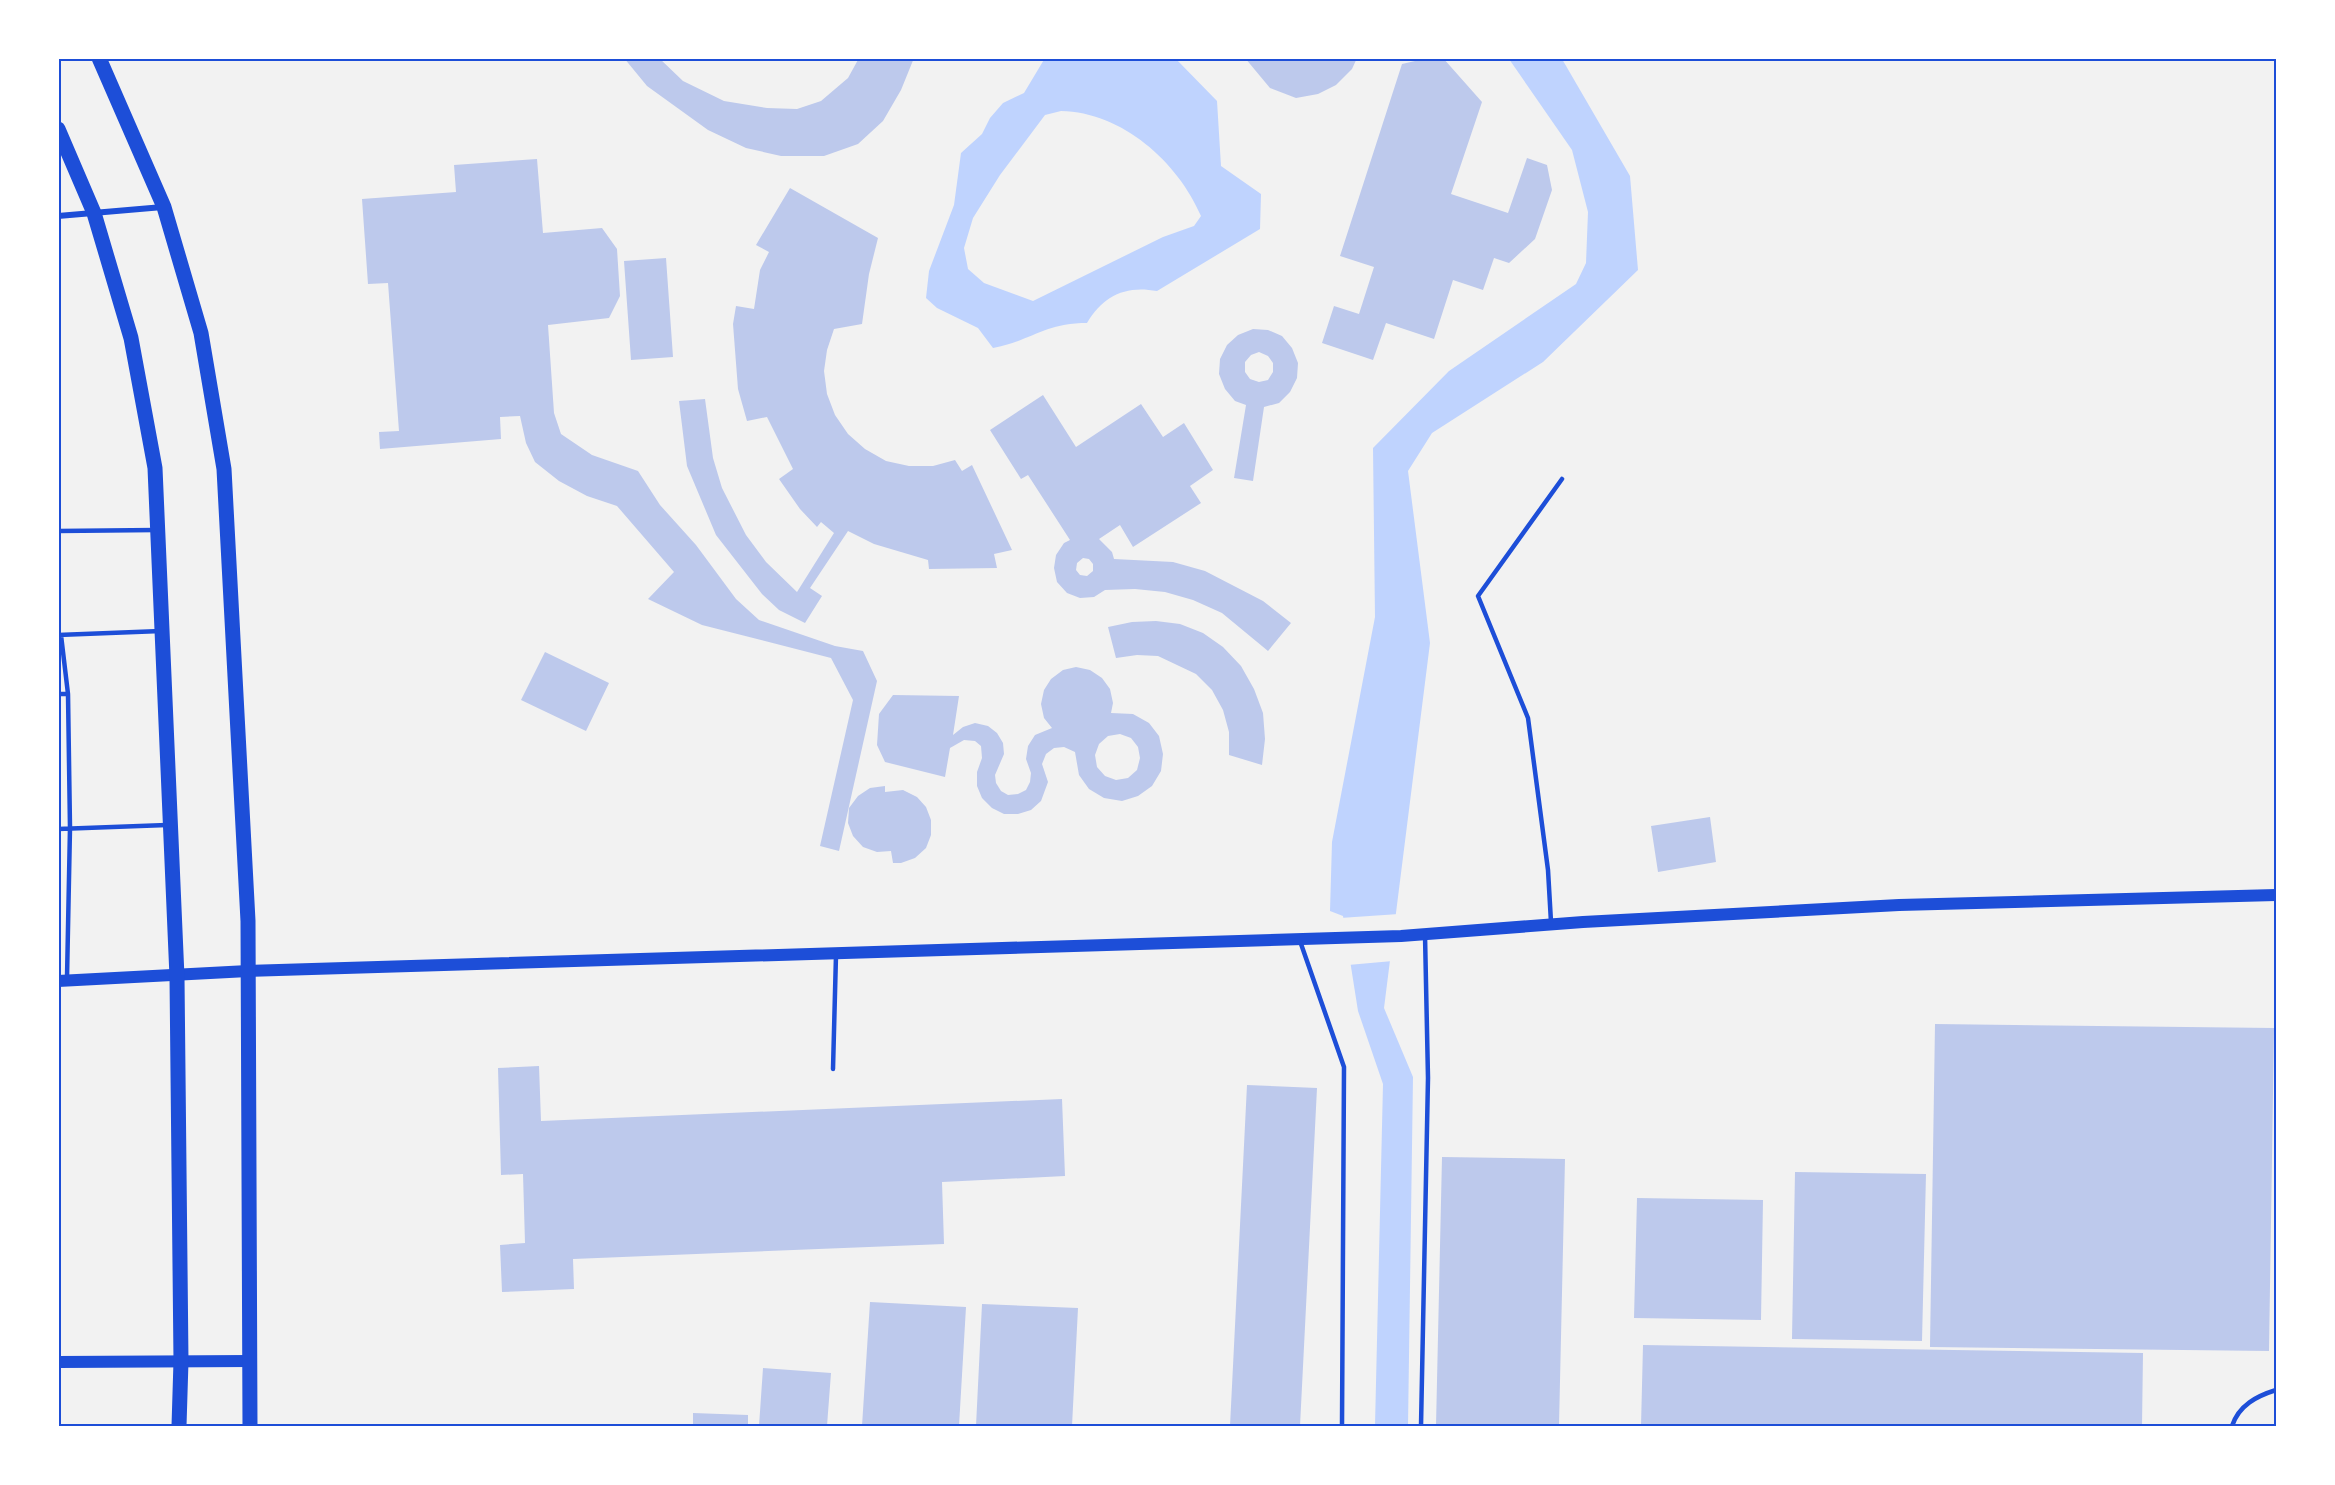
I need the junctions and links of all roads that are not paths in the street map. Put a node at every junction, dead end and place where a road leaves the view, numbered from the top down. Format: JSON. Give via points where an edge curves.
{"nodes":[{"id":1,"x":99,"y":58,"type":"edge"},
{"id":2,"x":58,"y":129,"type":"edge"},
{"id":3,"x":164,"y":207,"type":"junction"},
{"id":4,"x":94,"y":213,"type":"junction"},
{"id":5,"x":58,"y":216,"type":"edge"},
{"id":6,"x":1562,"y":479,"type":"dead end"},
{"id":7,"x":158,"y":530,"type":"junction"},
{"id":8,"x":58,"y":531,"type":"edge"},
{"id":9,"x":163,"y":631,"type":"junction"},
{"id":10,"x":60,"y":635,"type":"edge"},
{"id":11,"x":58,"y":694,"type":"edge"},
{"id":12,"x":68,"y":694,"type":"junction"},
{"id":13,"x":171,"y":825,"type":"junction"},
{"id":14,"x":70,"y":828,"type":"junction"},
{"id":15,"x":58,"y":829,"type":"edge"},
{"id":16,"x":2277,"y":895,"type":"edge"},
{"id":17,"x":1551,"y":925,"type":"junction"},
{"id":18,"x":1425,"y":934,"type":"junction"},
{"id":19,"x":1299,"y":938,"type":"junction"},
{"id":20,"x":836,"y":953,"type":"junction"},
{"id":21,"x":248,"y":971,"type":"junction"},
{"id":22,"x":177,"y":977,"type":"junction"},
{"id":23,"x":63,"y":981,"type":"edge"},
{"id":24,"x":832,"y":1070,"type":"dead end"},
{"id":25,"x":251,"y":1360,"type":"junction"},
{"id":26,"x":181,"y":1361,"type":"junction"},
{"id":27,"x":58,"y":1362,"type":"edge"},
{"id":28,"x":2277,"y":1390,"type":"edge"},
{"id":29,"x":179,"y":1426,"type":"edge"},
{"id":30,"x":250,"y":1426,"type":"edge"},
{"id":31,"x":1341,"y":1426,"type":"edge"},
{"id":32,"x":1421,"y":1426,"type":"edge"},
{"id":33,"x":2232,"y":1426,"type":"edge"}],
"edges":[{"from":1,"to":3,"type":"main road"},
{"from":2,"to":4,"type":"main road"},
{"from":3,"to":4,"type":"street"},
{"from":3,"to":21,"type":"main road","via":[[201,333],[224,469]]},
{"from":4,"to":5,"type":"street"},
{"from":4,"to":7,"type":"main road","via":[[131,338],[155,468]]},
{"from":6,"to":17,"type":"lane","via":[[1478,596],[1528,718],[1548,870]]},
{"from":7,"to":8,"type":"lane"},
{"from":7,"to":9,"type":"main road"},
{"from":9,"to":10,"type":"lane"},
{"from":9,"to":13,"type":"main road"},
{"from":10,"to":12,"type":"lane"},
{"from":11,"to":12,"type":"lane"},
{"from":12,"to":14,"type":"lane"},
{"from":13,"to":14,"type":"lane"},
{"from":13,"to":22,"type":"main road"},
{"from":14,"to":15,"type":"lane"},
{"from":14,"to":23,"type":"lane"},
{"from":16,"to":17,"type":"main road","via":[[1899,905]]},
{"from":17,"to":18,"type":"main road"},
{"from":18,"to":19,"type":"main road"},
{"from":18,"to":32,"type":"lane","via":[[1428,1078]]},
{"from":19,"to":20,"type":"main road"},
{"from":19,"to":31,"type":"lane","via":[[1344,1067]]},
{"from":20,"to":21,"type":"main road"},
{"from":20,"to":24,"type":"lane"},
{"from":21,"to":22,"type":"main road"},
{"from":21,"to":25,"type":"main road"},
{"from":22,"to":23,"type":"main road"},
{"from":22,"to":26,"type":"main road"},
{"from":25,"to":26,"type":"main road"},
{"from":25,"to":30,"type":"main road"},
{"from":26,"to":27,"type":"main road"},
{"from":26,"to":29,"type":"main road"},
{"from":28,"to":33,"type":"lane","via":[[2254,1397]]}]}
